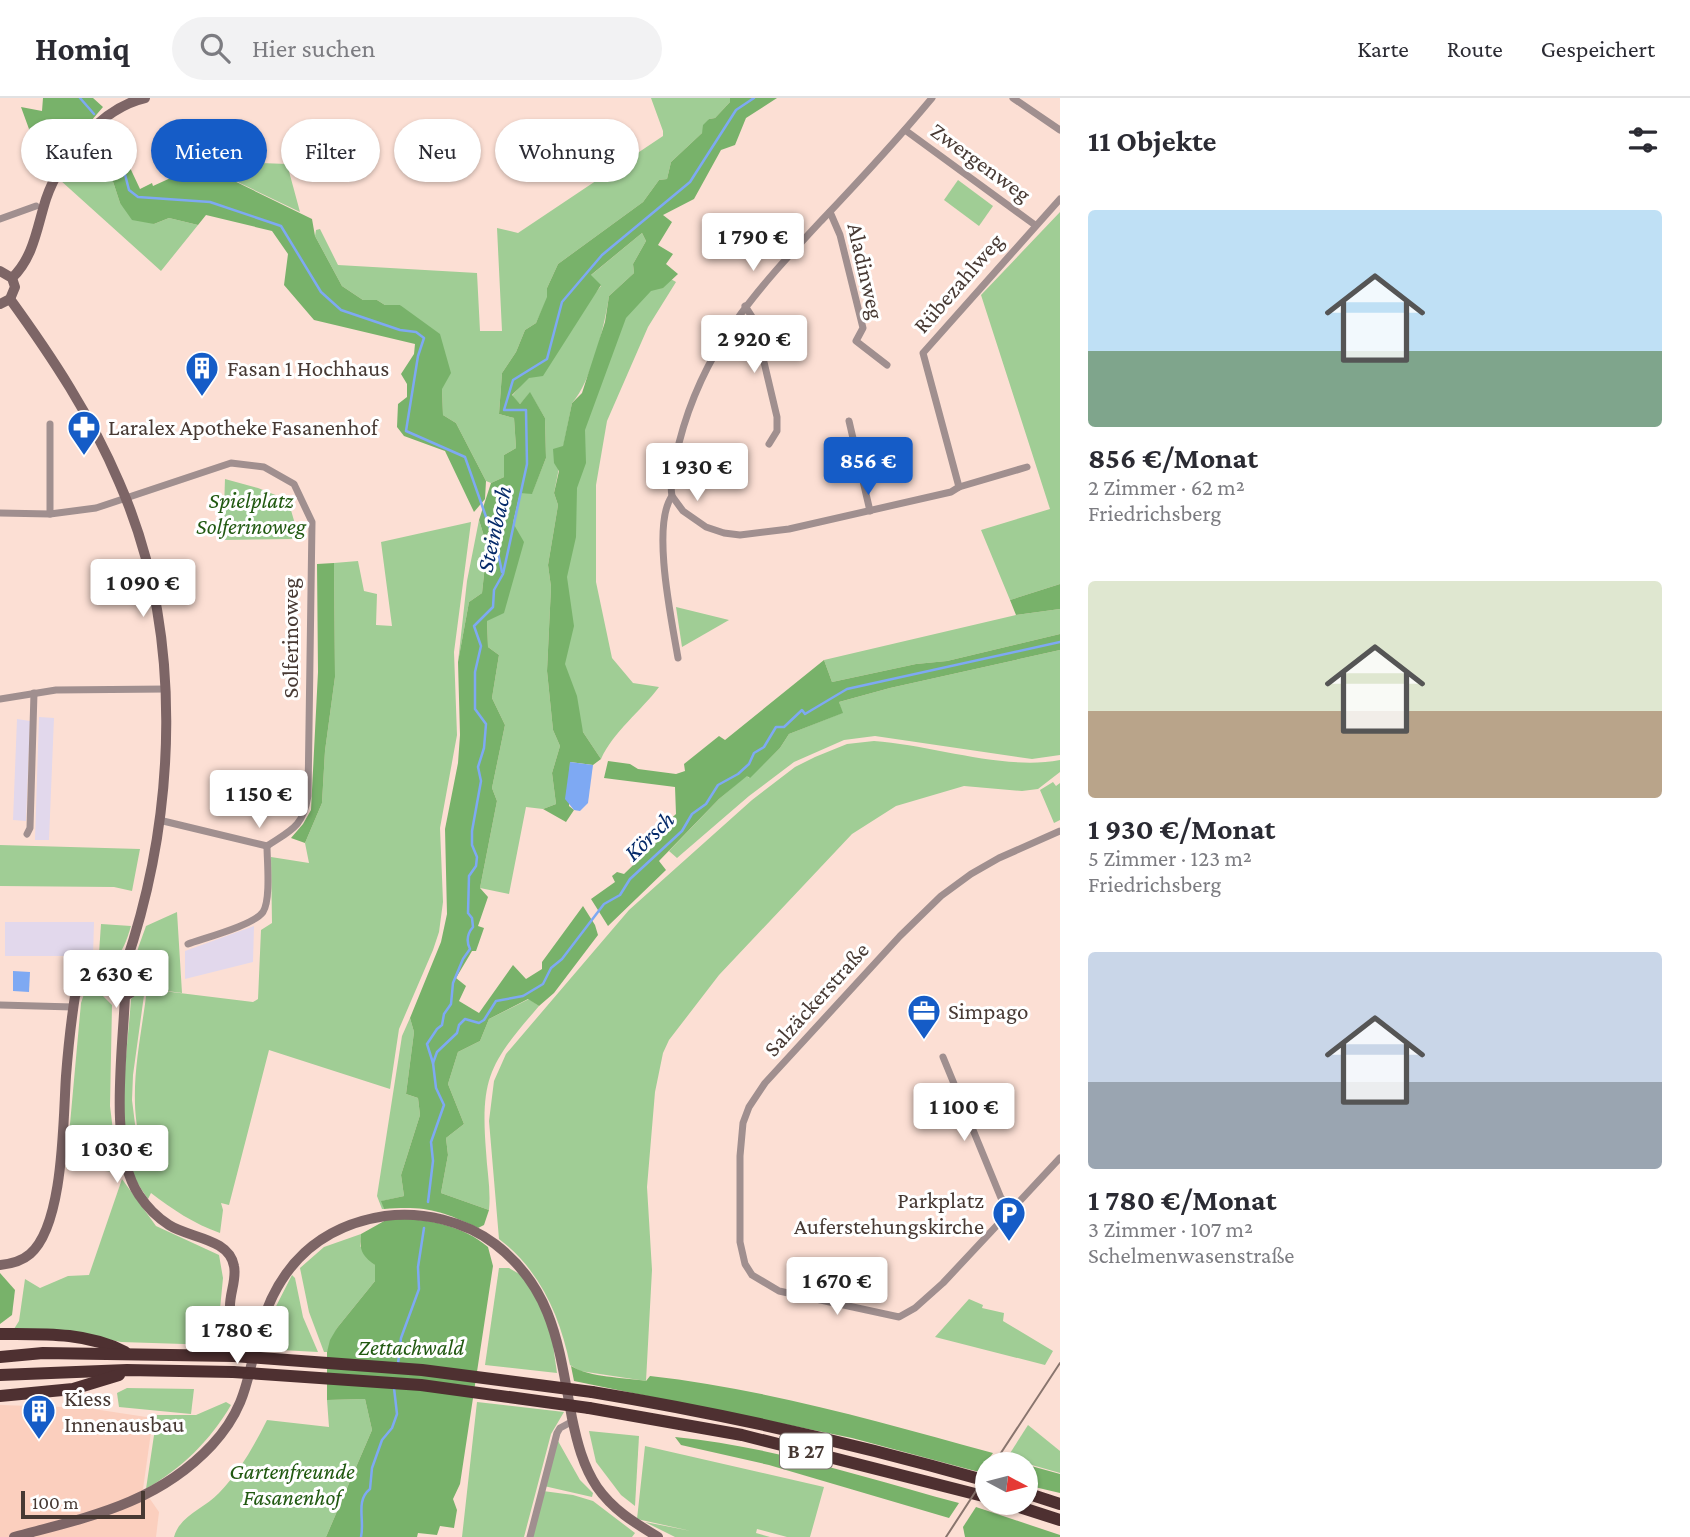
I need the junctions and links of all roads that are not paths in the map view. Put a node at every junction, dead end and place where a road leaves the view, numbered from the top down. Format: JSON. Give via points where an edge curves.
{"nodes":[{"id":1,"x":145,"y":98,"type":"edge"},
{"id":2,"x":932,"y":98,"type":"edge"},
{"id":3,"x":1013,"y":98,"type":"edge"},
{"id":4,"x":905,"y":130,"type":"junction"},
{"id":5,"x":1060,"y":130,"type":"edge"},
{"id":6,"x":1060,"y":199,"type":"edge"},
{"id":7,"x":36,"y":206,"type":"dead end"},
{"id":8,"x":830,"y":212,"type":"junction"},
{"id":9,"x":0,"y":219,"type":"edge"},
{"id":10,"x":1035,"y":225,"type":"junction"},
{"id":11,"x":0,"y":271,"type":"edge"},
{"id":12,"x":12,"y":278,"type":"junction"},
{"id":13,"x":5,"y":302,"type":"edge"},
{"id":14,"x":745,"y":306,"type":"junction"},
{"id":15,"x":887,"y":365,"type":"dead end"},
{"id":16,"x":849,"y":421,"type":"dead end"},
{"id":17,"x":50,"y":424,"type":"dead end"},
{"id":18,"x":769,"y":444,"type":"dead end"},
{"id":19,"x":1027,"y":467,"type":"dead end"},
{"id":20,"x":959,"y":487,"type":"junction"},
{"id":21,"x":672,"y":496,"type":"junction"},
{"id":22,"x":126,"y":498,"type":"junction"},
{"id":23,"x":870,"y":510,"type":"junction"},
{"id":24,"x":0,"y":513,"type":"edge"},
{"id":25,"x":50,"y":514,"type":"junction"},
{"id":26,"x":678,"y":658,"type":"dead end"},
{"id":27,"x":166,"y":689,"type":"junction"},
{"id":28,"x":34,"y":693,"type":"junction"},
{"id":29,"x":0,"y":699,"type":"edge"},
{"id":30,"x":159,"y":820,"type":"junction"},
{"id":31,"x":1060,"y":831,"type":"edge"},
{"id":32,"x":27,"y":834,"type":"dead end"},
{"id":33,"x":267,"y":846,"type":"junction"},
{"id":34,"x":188,"y":944,"type":"dead end"},
{"id":35,"x":125,"y":966,"type":"junction"},
{"id":36,"x":108,"y":978,"type":"junction"},
{"id":37,"x":125,"y":995,"type":"junction"},
{"id":38,"x":0,"y":1005,"type":"edge"},
{"id":39,"x":73,"y":1007,"type":"junction"},
{"id":40,"x":943,"y":1057,"type":"dead end"},
{"id":41,"x":1060,"y":1158,"type":"edge"},
{"id":42,"x":1013,"y":1208,"type":"junction"},
{"id":43,"x":0,"y":1265,"type":"edge"},
{"id":44,"x":260,"y":1329,"type":"junction"},
{"id":45,"x":0,"y":1334,"type":"edge"},
{"id":46,"x":128,"y":1354,"type":"junction"},
{"id":47,"x":0,"y":1357,"type":"edge"},
{"id":48,"x":127,"y":1370,"type":"junction"},
{"id":49,"x":0,"y":1375,"type":"edge"},
{"id":50,"x":0,"y":1396,"type":"edge"},
{"id":51,"x":573,"y":1421,"type":"junction"},
{"id":52,"x":975,"y":1478,"type":"edge"},
{"id":53,"x":975,"y":1494,"type":"edge"},
{"id":54,"x":1038,"y":1497,"type":"edge"},
{"id":55,"x":1060,"y":1504,"type":"edge"},
{"id":56,"x":1038,"y":1513,"type":"edge"},
{"id":57,"x":1060,"y":1520,"type":"edge"},
{"id":58,"x":643,"y":1533,"type":"edge"},
{"id":59,"x":24,"y":1536,"type":"edge"},
{"id":60,"x":14,"y":1537,"type":"edge"},
{"id":61,"x":530,"y":1537,"type":"edge"},
{"id":62,"x":658,"y":1537,"type":"edge"}],
"edges":[{"from":1,"to":12,"type":"street","via":[[108,113],[63,165],[27,259]]},
{"from":2,"to":4,"type":"street"},
{"from":3,"to":5,"type":"street"},
{"from":4,"to":8,"type":"street"},
{"from":4,"to":10,"type":"street","name":"Zwergenweg"},
{"from":6,"to":10,"type":"street","name":"Rübezahlweg"},
{"from":7,"to":9,"type":"street"},
{"from":8,"to":14,"type":"street"},
{"from":8,"to":15,"type":"street","name":"Aladinweg","via":[[863,328],[856,341]]},
{"from":10,"to":20,"type":"street","name":"Rübezahlweg","via":[[923,353]]},
{"from":11,"to":12,"type":"street"},
{"from":12,"to":13,"type":"street","via":[[15,286]]},
{"from":13,"to":22,"type":"street","via":[[72,391]]},
{"from":14,"to":18,"type":"street","via":[[754,320],[777,417],[777,431]]},
{"from":14,"to":21,"type":"street","via":[[710,360],[685,421],[675,458]]},
{"from":16,"to":23,"type":"street"},
{"from":17,"to":25,"type":"street"},
{"from":19,"to":20,"type":"street"},
{"from":20,"to":23,"type":"street"},
{"from":21,"to":23,"type":"street","via":[[706,527],[740,535]]},
{"from":21,"to":26,"type":"street","via":[[664,520],[664,563]]},
{"from":22,"to":25,"type":"street","name":"Solferinoweg","via":[[96,508]]},
{"from":22,"to":27,"type":"street","via":[[159,621]]},
{"from":22,"to":33,"type":"street","name":"Solferinoweg","via":[[231,463],[264,467],[294,484],[305,503],[312,522],[308,796],[298,824]]},
{"from":24,"to":25,"type":"street","name":"Solferinoweg"},
{"from":27,"to":28,"type":"street"},
{"from":27,"to":30,"type":"street"},
{"from":28,"to":29,"type":"street"},
{"from":28,"to":32,"type":"street"},
{"from":30,"to":33,"type":"street"},
{"from":30,"to":35,"type":"street","via":[[141,920]]},
{"from":31,"to":42,"type":"street","name":"Salzäckerstraße","via":[[999,858],[941,896],[756,1095],[743,1124],[740,1242],[752,1275],[779,1291],[899,1317],[943,1283]]},
{"from":33,"to":34,"type":"street","via":[[262,913]]},
{"from":35,"to":36,"type":"street","via":[[114,968]]},
{"from":35,"to":37,"type":"street","via":[[136,974],[137,981]]},
{"from":36,"to":37,"type":"street","via":[[112,991]]},
{"from":36,"to":39,"type":"street","via":[[86,979]]},
{"from":37,"to":44,"type":"street","via":[[119,1117],[128,1174],[138,1194],[168,1225],[227,1252],[235,1274],[230,1309],[241,1322]]},
{"from":38,"to":39,"type":"street"},
{"from":39,"to":43,"type":"street","via":[[58,1183],[44,1235],[30,1254]]},
{"from":40,"to":42,"type":"street","via":[[1001,1198]]},
{"from":41,"to":42,"type":"street"},
{"from":44,"to":51,"type":"street","via":[[280,1282],[324,1237],[345,1226],[396,1215],[455,1223],[506,1253],[541,1296],[553,1323]]},
{"from":44,"to":59,"type":"street","via":[[243,1398],[221,1434],[197,1460],[130,1504]]},
{"from":45,"to":46,"type":"highway","via":[[71,1336],[110,1344]]},
{"from":46,"to":47,"type":"highway","number":"B 27"},
{"from":46,"to":52,"type":"highway","number":"B 27","bridge":true,"via":[[234,1356],[422,1370],[592,1392],[768,1426]]},
{"from":48,"to":49,"type":"highway","number":"B 27"},
{"from":48,"to":50,"type":"highway","number":"B 27","via":[[116,1378],[73,1389]]},
{"from":48,"to":53,"type":"highway","number":"B 27","bridge":true,"via":[[421,1385],[589,1408],[742,1435]]},
{"from":51,"to":58,"type":"street","via":[[580,1453],[595,1485]]},
{"from":51,"to":61,"type":"street","via":[[557,1433]]},
{"from":54,"to":55,"type":"highway"},
{"from":56,"to":57,"type":"highway"},
{"from":58,"to":62,"type":"street"},
{"from":59,"to":60,"type":"street"}]}
